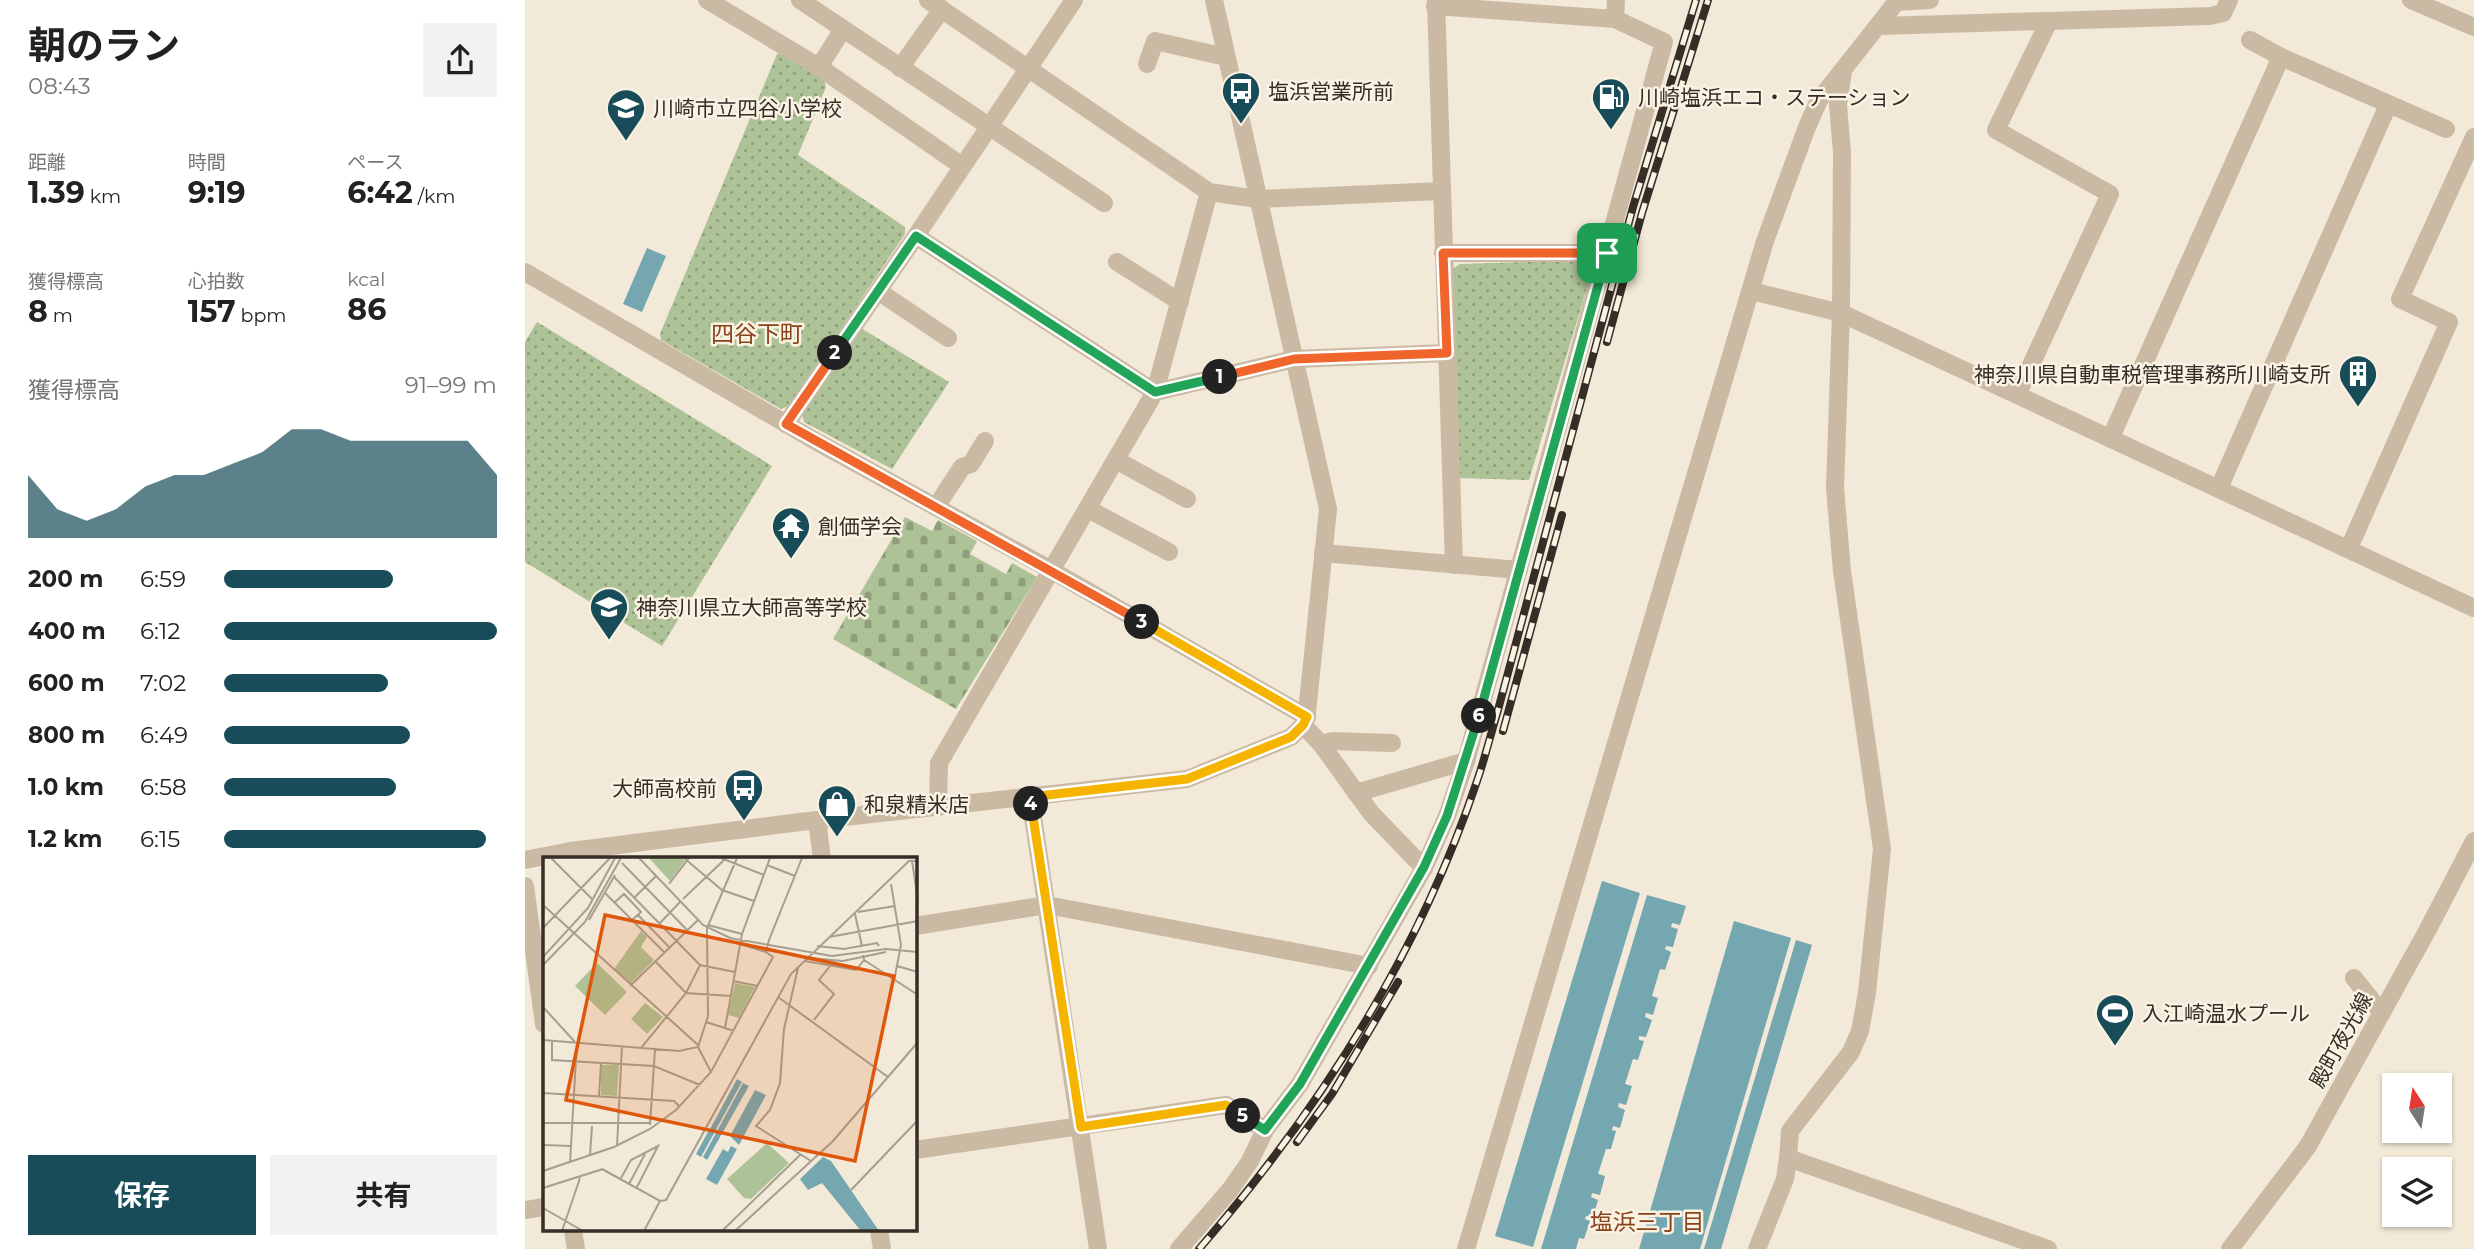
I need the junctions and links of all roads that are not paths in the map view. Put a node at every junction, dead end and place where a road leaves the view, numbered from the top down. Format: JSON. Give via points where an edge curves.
{"nodes":[{"id":1,"x":707,"y":0,"type":"edge"},
{"id":2,"x":800,"y":0,"type":"edge"},
{"id":3,"x":1074,"y":0,"type":"edge"},
{"id":4,"x":1214,"y":0,"type":"edge"},
{"id":5,"x":1616,"y":0,"type":"edge"},
{"id":6,"x":1930,"y":0,"type":"edge"},
{"id":7,"x":2229,"y":0,"type":"edge"},
{"id":8,"x":2411,"y":0,"type":"edge"},
{"id":9,"x":1897,"y":1,"type":"edge"},
{"id":10,"x":1436,"y":3,"type":"edge"},
{"id":11,"x":935,"y":5,"type":"edge"},
{"id":12,"x":1615,"y":19,"type":"junction"},
{"id":13,"x":2049,"y":21,"type":"junction"},
{"id":14,"x":1880,"y":26,"type":"junction"},
{"id":15,"x":2474,"y":27,"type":"edge"},
{"id":16,"x":843,"y":29,"type":"junction"},
{"id":17,"x":2250,"y":40,"type":"dead end"},
{"id":18,"x":1226,"y":57,"type":"junction"},
{"id":19,"x":2281,"y":57,"type":"junction"},
{"id":20,"x":1147,"y":64,"type":"dead end"},
{"id":21,"x":819,"y":67,"type":"junction"},
{"id":22,"x":900,"y":68,"type":"junction"},
{"id":23,"x":1028,"y":68,"type":"junction"},
{"id":24,"x":1843,"y":71,"type":"junction"},
{"id":25,"x":2388,"y":105,"type":"junction"},
{"id":26,"x":988,"y":127,"type":"junction"},
{"id":27,"x":2445,"y":129,"type":"dead end"},
{"id":28,"x":2474,"y":137,"type":"edge"},
{"id":29,"x":962,"y":166,"type":"junction"},
{"id":30,"x":1209,"y":191,"type":"junction"},
{"id":31,"x":1441,"y":191,"type":"junction"},
{"id":32,"x":1258,"y":199,"type":"junction"},
{"id":33,"x":1104,"y":203,"type":"dead end"},
{"id":34,"x":916,"y":236,"type":"junction"},
{"id":35,"x":1443,"y":253,"type":"junction"},
{"id":36,"x":1607,"y":253,"type":"junction"},
{"id":37,"x":1117,"y":262,"type":"dead end"},
{"id":38,"x":525,"y":272,"type":"edge"},
{"id":39,"x":878,"y":291,"type":"junction"},
{"id":40,"x":1751,"y":291,"type":"junction"},
{"id":41,"x":1180,"y":302,"type":"junction"},
{"id":42,"x":1841,"y":313,"type":"junction"},
{"id":43,"x":948,"y":338,"type":"dead end"},
{"id":44,"x":1447,"y":353,"type":"junction"},
{"id":45,"x":1294,"y":359,"type":"junction"},
{"id":46,"x":1155,"y":392,"type":"junction"},
{"id":47,"x":2018,"y":393,"type":"junction"},
{"id":48,"x":786,"y":424,"type":"junction"},
{"id":49,"x":2111,"y":437,"type":"junction"},
{"id":50,"x":985,"y":441,"type":"dead end"},
{"id":51,"x":1116,"y":460,"type":"junction"},
{"id":52,"x":2219,"y":488,"type":"junction"},
{"id":53,"x":1187,"y":499,"type":"dead end"},
{"id":54,"x":936,"y":508,"type":"junction"},
{"id":55,"x":1088,"y":509,"type":"junction"},
{"id":56,"x":2349,"y":548,"type":"junction"},
{"id":57,"x":1170,"y":552,"type":"dead end"},
{"id":58,"x":1324,"y":553,"type":"junction"},
{"id":59,"x":1454,"y":565,"type":"junction"},
{"id":60,"x":1051,"y":570,"type":"junction"},
{"id":61,"x":1519,"y":570,"type":"junction"},
{"id":62,"x":2474,"y":608,"type":"edge"},
{"id":63,"x":1305,"y":721,"type":"junction"},
{"id":64,"x":1392,"y":743,"type":"dead end"},
{"id":65,"x":1321,"y":744,"type":"junction"},
{"id":66,"x":1466,"y":761,"type":"junction"},
{"id":67,"x":1356,"y":793,"type":"junction"},
{"id":68,"x":1030,"y":797,"type":"junction"},
{"id":69,"x":938,"y":807,"type":"junction"},
{"id":70,"x":817,"y":820,"type":"junction"},
{"id":71,"x":2474,"y":841,"type":"edge"},
{"id":72,"x":822,"y":857,"type":"edge"},
{"id":73,"x":525,"y":860,"type":"edge"},
{"id":74,"x":1424,"y":867,"type":"junction"},
{"id":75,"x":525,"y":886,"type":"edge"},
{"id":76,"x":1047,"y":905,"type":"junction"},
{"id":77,"x":917,"y":926,"type":"edge"},
{"id":78,"x":1369,"y":966,"type":"junction"},
{"id":79,"x":2354,"y":978,"type":"dead end"},
{"id":80,"x":536,"y":985,"type":"edge"},
{"id":81,"x":2382,"y":1013,"type":"junction"},
{"id":82,"x":543,"y":1019,"type":"edge"},
{"id":83,"x":1081,"y":1127,"type":"junction"},
{"id":84,"x":1265,"y":1130,"type":"junction"},
{"id":85,"x":917,"y":1150,"type":"edge"},
{"id":86,"x":1788,"y":1158,"type":"junction"},
{"id":87,"x":543,"y":1207,"type":"edge"},
{"id":88,"x":525,"y":1210,"type":"edge"},
{"id":89,"x":1098,"y":1249,"type":"edge"},
{"id":90,"x":1179,"y":1249,"type":"edge"},
{"id":91,"x":1466,"y":1249,"type":"edge"},
{"id":92,"x":1757,"y":1249,"type":"edge"},
{"id":93,"x":2048,"y":1249,"type":"edge"},
{"id":94,"x":2229,"y":1249,"type":"edge"}],
"edges":[{"from":1,"to":21,"type":"street"},
{"from":2,"to":16,"type":"street"},
{"from":3,"to":23,"type":"street"},
{"from":4,"to":18,"type":"street"},
{"from":5,"to":12,"type":"street"},
{"from":6,"to":9,"type":"street"},
{"from":7,"to":13,"type":"street","via":[[2224,13],[2210,16]]},
{"from":8,"to":15,"type":"street"},
{"from":9,"to":14,"type":"street"},
{"from":10,"to":12,"type":"street"},
{"from":10,"to":31,"type":"street"},
{"from":11,"to":22,"type":"street"},
{"from":11,"to":23,"type":"street"},
{"from":12,"to":36,"type":"street","via":[[1664,42]]},
{"from":13,"to":14,"type":"street"},
{"from":13,"to":47,"type":"street","via":[[1996,130],[2110,194]]},
{"from":14,"to":24,"type":"street"},
{"from":16,"to":21,"type":"street"},
{"from":16,"to":22,"type":"street"},
{"from":17,"to":19,"type":"street"},
{"from":18,"to":20,"type":"street","via":[[1155,41]]},
{"from":18,"to":32,"type":"street"},
{"from":19,"to":25,"type":"street"},
{"from":19,"to":49,"type":"street"},
{"from":21,"to":29,"type":"street"},
{"from":22,"to":26,"type":"street"},
{"from":23,"to":26,"type":"street"},
{"from":23,"to":30,"type":"street"},
{"from":24,"to":40,"type":"street","via":[[1819,100],[1807,127]]},
{"from":24,"to":42,"type":"street","via":[[1838,105]]},
{"from":25,"to":27,"type":"street"},
{"from":25,"to":52,"type":"street"},
{"from":26,"to":29,"type":"street"},
{"from":26,"to":33,"type":"street"},
{"from":28,"to":56,"type":"street","via":[[2400,299],[2449,322]]},
{"from":29,"to":34,"type":"street"},
{"from":30,"to":32,"type":"street"},
{"from":30,"to":41,"type":"street"},
{"from":31,"to":32,"type":"street"},
{"from":31,"to":35,"type":"street"},
{"from":32,"to":45,"type":"street"},
{"from":34,"to":39,"type":"street"},
{"from":34,"to":46,"type":"street"},
{"from":35,"to":36,"type":"street"},
{"from":35,"to":44,"type":"street"},
{"from":36,"to":61,"type":"street"},
{"from":37,"to":41,"type":"street"},
{"from":38,"to":48,"type":"street"},
{"from":39,"to":43,"type":"street"},
{"from":39,"to":48,"type":"street"},
{"from":40,"to":42,"type":"street"},
{"from":40,"to":91,"type":"street"},
{"from":41,"to":46,"type":"street"},
{"from":42,"to":47,"type":"street"},
{"from":42,"to":86,"type":"street","via":[[1835,488],[1842,571],[1882,849],[1860,1031],[1851,1052],[1790,1131]]},
{"from":44,"to":45,"type":"street"},
{"from":44,"to":59,"type":"street"},
{"from":45,"to":46,"type":"street"},
{"from":45,"to":58,"type":"street","via":[[1327,503]]},
{"from":46,"to":51,"type":"street"},
{"from":47,"to":49,"type":"street"},
{"from":48,"to":54,"type":"street"},
{"from":49,"to":52,"type":"street"},
{"from":50,"to":54,"type":"street"},
{"from":51,"to":53,"type":"street"},
{"from":51,"to":55,"type":"street"},
{"from":52,"to":56,"type":"street"},
{"from":54,"to":60,"type":"street"},
{"from":55,"to":57,"type":"street"},
{"from":55,"to":60,"type":"street"},
{"from":56,"to":62,"type":"street"},
{"from":58,"to":59,"type":"street"},
{"from":58,"to":63,"type":"street"},
{"from":59,"to":61,"type":"street"},
{"from":60,"to":63,"type":"street"},
{"from":60,"to":69,"type":"street","via":[[939,763]]},
{"from":61,"to":66,"type":"street"},
{"from":63,"to":65,"type":"street"},
{"from":63,"to":68,"type":"street","via":[[1291,737],[1193,777]]},
{"from":64,"to":65,"type":"street"},
{"from":65,"to":67,"type":"street"},
{"from":66,"to":67,"type":"street"},
{"from":66,"to":74,"type":"street"},
{"from":67,"to":74,"type":"street"},
{"from":68,"to":69,"type":"street"},
{"from":68,"to":76,"type":"street"},
{"from":69,"to":70,"type":"street"},
{"from":70,"to":72,"type":"street"},
{"from":70,"to":73,"type":"street"},
{"from":71,"to":81,"type":"street","name":"殿町夜光線"},
{"from":74,"to":78,"type":"street"},
{"from":75,"to":80,"type":"street"},
{"from":76,"to":77,"type":"street"},
{"from":76,"to":78,"type":"street"},
{"from":76,"to":83,"type":"street"},
{"from":78,"to":84,"type":"street","via":[[1300,1084]]},
{"from":79,"to":81,"type":"street"},
{"from":80,"to":82,"type":"street"},
{"from":81,"to":94,"type":"street","name":"殿町夜光線","via":[[2308,1146]]},
{"from":83,"to":84,"type":"street","via":[[1226,1105]]},
{"from":83,"to":85,"type":"street"},
{"from":83,"to":89,"type":"street"},
{"from":84,"to":90,"type":"street","via":[[1237,1180]]},
{"from":86,"to":92,"type":"street","via":[[1785,1179]]},
{"from":86,"to":93,"type":"street"},
{"from":87,"to":88,"type":"street"}]}
